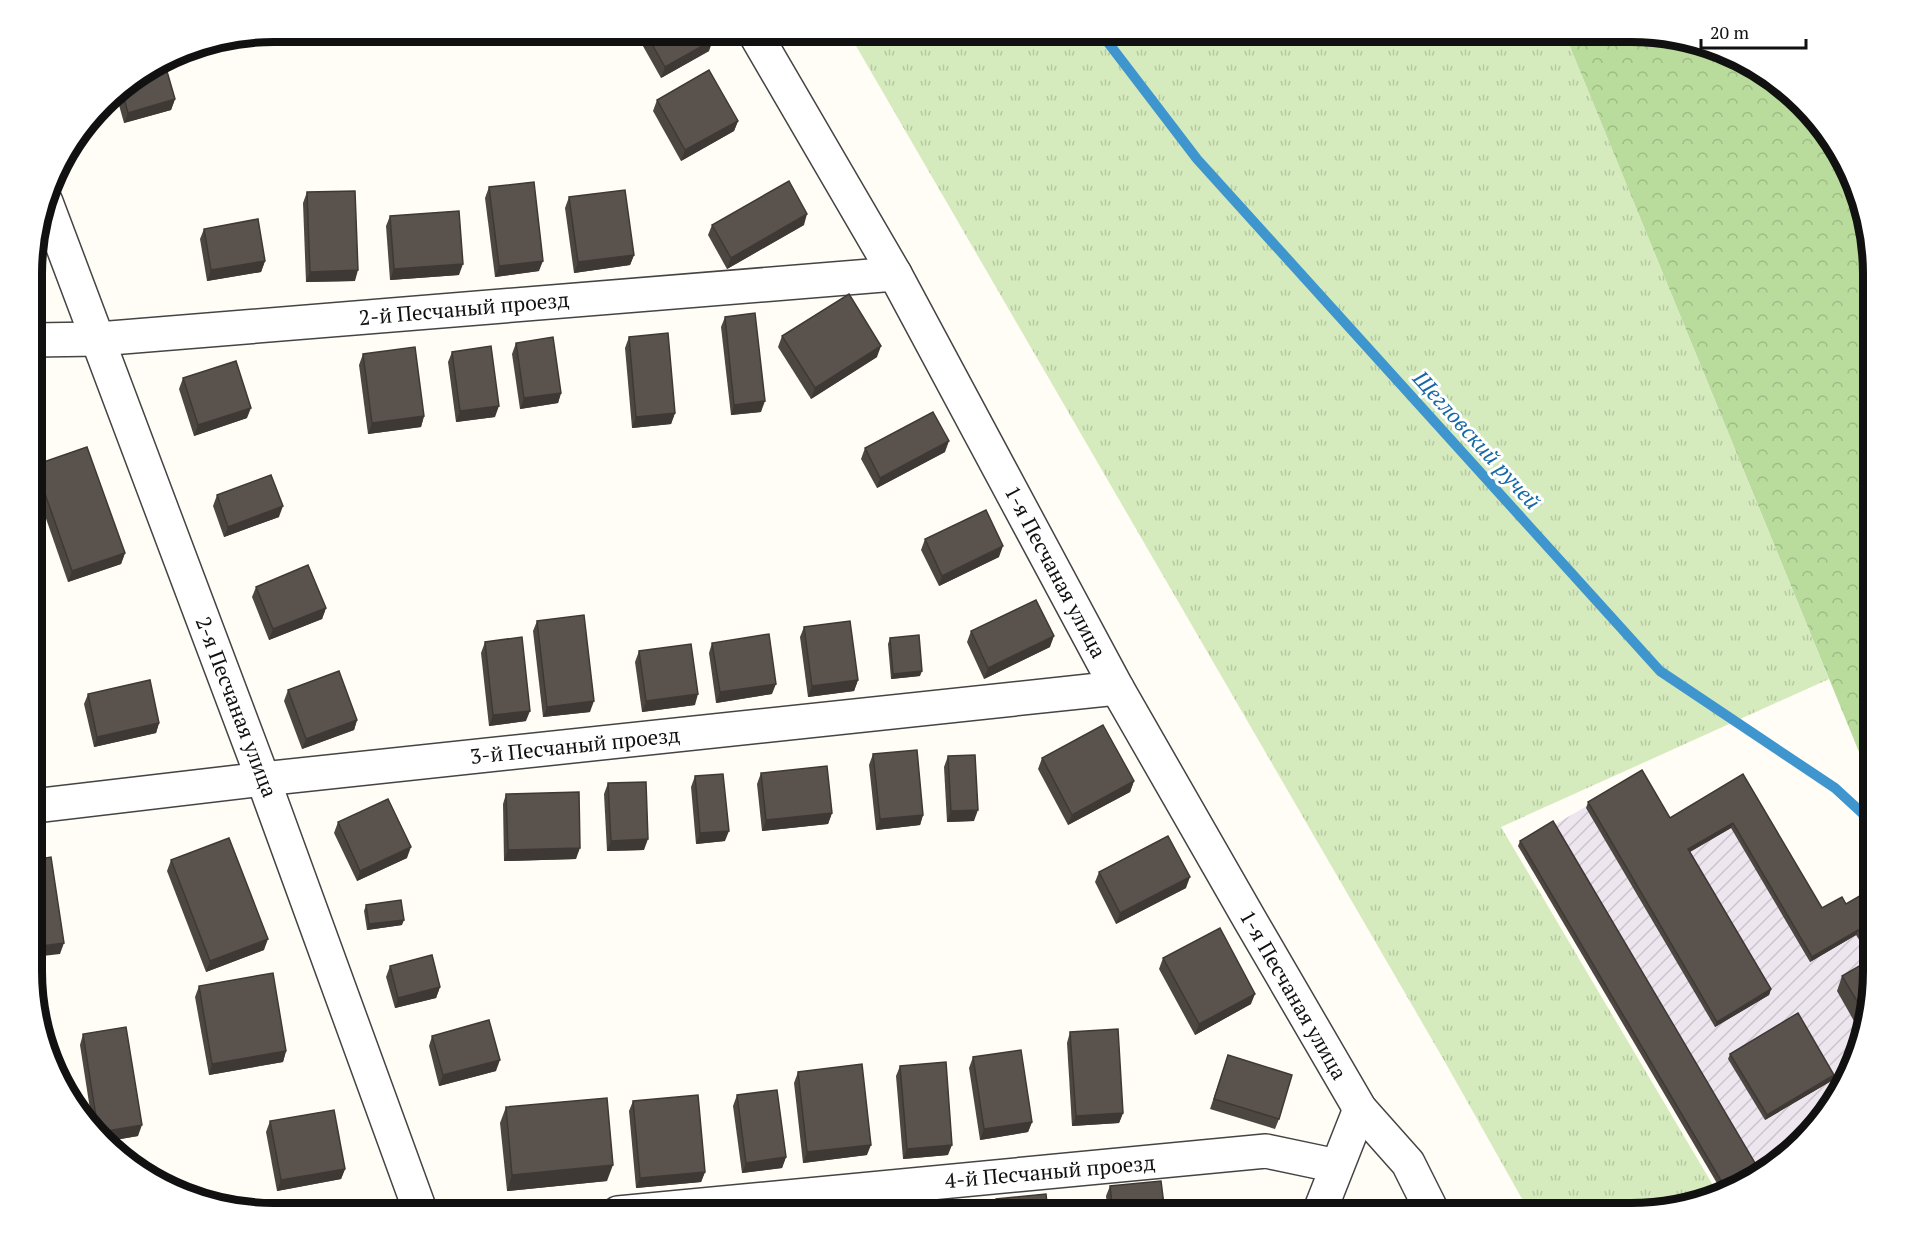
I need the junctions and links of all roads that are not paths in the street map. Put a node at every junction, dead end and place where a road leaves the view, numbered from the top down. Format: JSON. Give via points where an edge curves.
{"nodes":[{"id":1,"x":759,"y":42,"type":"edge"},
{"id":2,"x":50,"y":213,"type":"edge"},
{"id":3,"x":895,"y":274,"type":"junction"},
{"id":4,"x":98,"y":339,"type":"junction"},
{"id":5,"x":42,"y":340,"type":"edge"},
{"id":6,"x":1117,"y":688,"type":"junction"},
{"id":7,"x":263,"y":779,"type":"junction"},
{"id":8,"x":42,"y":805,"type":"edge"},
{"id":9,"x":1360,"y":1109,"type":"junction"},
{"id":10,"x":1337,"y":1166,"type":"junction"},
{"id":11,"x":418,"y":1203,"type":"edge"},
{"id":12,"x":723,"y":1203,"type":"edge"},
{"id":13,"x":1323,"y":1203,"type":"edge"},
{"id":14,"x":1428,"y":1203,"type":"edge"}],
"edges":[{"from":1,"to":3,"type":"street","name":"1-я Песчаная улица"},
{"from":2,"to":4,"type":"street","name":"2-я Песчаная улица"},
{"from":3,"to":4,"type":"street","name":"2-й Песчаный проезд"},
{"from":3,"to":6,"type":"street","name":"1-я Песчаная улица"},
{"from":4,"to":5,"type":"street","name":"2-й Песчаный проезд"},
{"from":4,"to":7,"type":"street","name":"2-я Песчаная улица"},
{"from":6,"to":7,"type":"street","name":"3-й Песчаный проезд"},
{"from":6,"to":9,"type":"street","name":"1-я Песчаная улица"},
{"from":7,"to":8,"type":"street","name":"3-й Песчаный проезд"},
{"from":7,"to":11,"type":"street","name":"2-я Песчаная улица"},
{"from":9,"to":10,"type":"street"},
{"from":9,"to":14,"type":"street","name":"1-я Песчаная улица","via":[[1408,1163]]},
{"from":10,"to":12,"type":"street","name":"4-й Песчаный проезд","via":[[1266,1151]]},
{"from":10,"to":13,"type":"street"}]}
